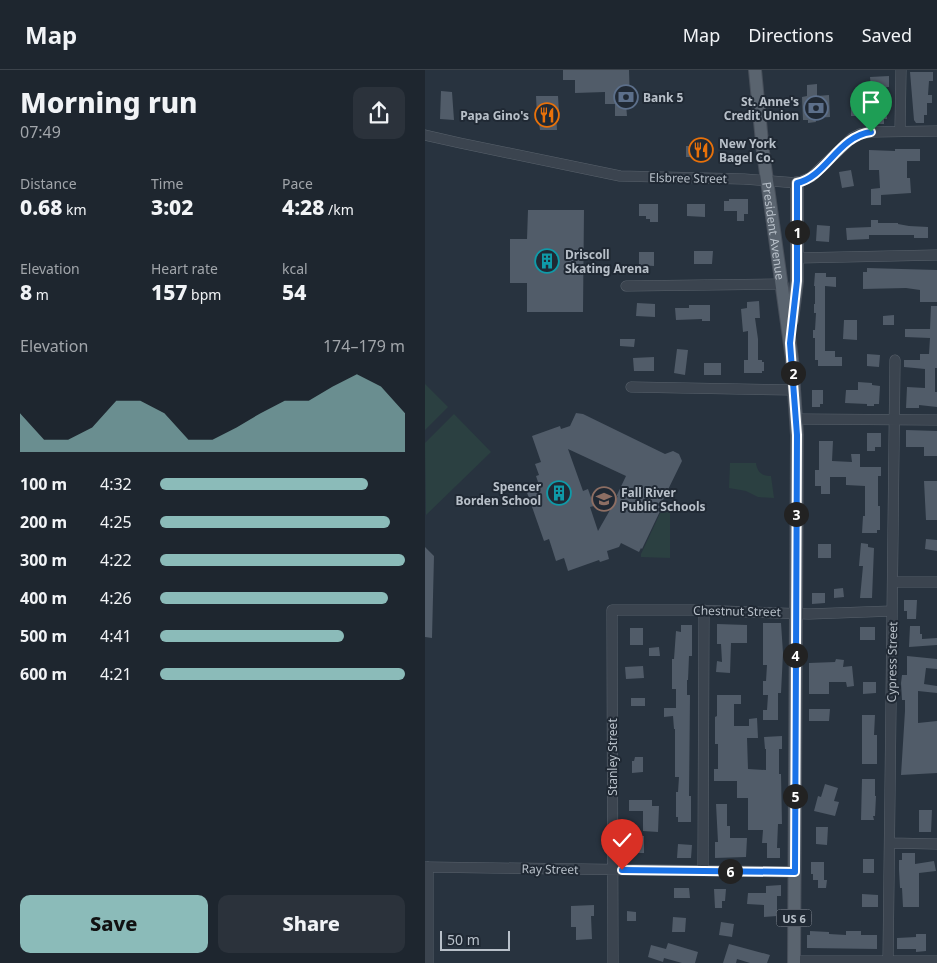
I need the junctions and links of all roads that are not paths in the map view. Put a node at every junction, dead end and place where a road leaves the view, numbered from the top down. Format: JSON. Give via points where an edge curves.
{"nodes":[{"id":1,"x":755,"y":70,"type":"edge"},
{"id":2,"x":901,"y":70,"type":"edge"},
{"id":3,"x":901,"y":131,"type":"junction"},
{"id":4,"x":937,"y":131,"type":"edge"},
{"id":5,"x":425,"y":135,"type":"edge"},
{"id":6,"x":767,"y":180,"type":"junction"},
{"id":7,"x":797,"y":183,"type":"junction"},
{"id":8,"x":937,"y":255,"type":"edge"},
{"id":9,"x":797,"y":258,"type":"junction"},
{"id":10,"x":783,"y":284,"type":"junction"},
{"id":11,"x":626,"y":286,"type":"dead end"},
{"id":12,"x":790,"y":343,"type":"junction"},
{"id":13,"x":895,"y":360,"type":"dead end"},
{"id":14,"x":631,"y":388,"type":"dead end"},
{"id":15,"x":794,"y":390,"type":"junction"},
{"id":16,"x":796,"y":419,"type":"junction"},
{"id":17,"x":894,"y":420,"type":"junction"},
{"id":18,"x":937,"y":420,"type":"edge"},
{"id":19,"x":893,"y":582,"type":"junction"},
{"id":20,"x":937,"y":582,"type":"edge"},
{"id":21,"x":612,"y":610,"type":"joint"},
{"id":22,"x":704,"y":610,"type":"junction"},
{"id":23,"x":892,"y":611,"type":"junction"},
{"id":24,"x":796,"y":613,"type":"junction"},
{"id":25,"x":890,"y":843,"type":"junction"},
{"id":26,"x":937,"y":844,"type":"edge"},
{"id":27,"x":427,"y":867,"type":"edge"},
{"id":28,"x":613,"y":870,"type":"junction"},
{"id":29,"x":703,"y":870,"type":"junction"},
{"id":30,"x":795,"y":872,"type":"junction"},
{"id":31,"x":937,"y":961,"type":"edge"},
{"id":32,"x":794,"y":962,"type":"edge"},
{"id":33,"x":889,"y":962,"type":"edge"},
{"id":34,"x":428,"y":963,"type":"edge"},
{"id":35,"x":613,"y":963,"type":"edge"}],
"edges":[{"from":1,"to":6,"type":"main road","name":"President Avenue","number":"US 6"},
{"from":2,"to":3,"type":"street"},
{"from":3,"to":4,"type":"street"},
{"from":3,"to":7,"type":"street","via":[[856,136],[811,177]]},
{"from":5,"to":6,"type":"street","name":"Elsbree Street","via":[[620,176]]},
{"from":6,"to":7,"type":"street","name":"Elsbree Street"},
{"from":6,"to":10,"type":"main road","name":"President Avenue","number":"US 6"},
{"from":7,"to":9,"type":"main road"},
{"from":8,"to":9,"type":"street"},
{"from":9,"to":12,"type":"main road"},
{"from":10,"to":11,"type":"street"},
{"from":10,"to":12,"type":"main road","name":"President Avenue","number":"US 6"},
{"from":12,"to":15,"type":"main road","name":"President Avenue","number":"US 6"},
{"from":13,"to":17,"type":"street","name":"Cypress Street"},
{"from":14,"to":15,"type":"street"},
{"from":15,"to":16,"type":"main road","name":"President Avenue","number":"US 6"},
{"from":16,"to":17,"type":"street"},
{"from":16,"to":24,"type":"main road","name":"President Avenue","number":"US 6"},
{"from":17,"to":18,"type":"street"},
{"from":17,"to":19,"type":"street","name":"Cypress Street"},
{"from":19,"to":20,"type":"street"},
{"from":19,"to":23,"type":"street","name":"Cypress Street"},
{"from":21,"to":22,"type":"street","name":"Chestnut Street"},
{"from":21,"to":28,"type":"street","name":"Stanley Street"},
{"from":22,"to":24,"type":"street","name":"Chestnut Street"},
{"from":22,"to":29,"type":"street"},
{"from":23,"to":24,"type":"street","name":"Chestnut Street"},
{"from":23,"to":25,"type":"street","name":"Cypress Street"},
{"from":24,"to":30,"type":"main road","name":"President Avenue","number":"US 6"},
{"from":25,"to":26,"type":"street"},
{"from":25,"to":33,"type":"street","name":"Cypress Street"},
{"from":27,"to":28,"type":"street","name":"Ray Street"},
{"from":27,"to":34,"type":"street"},
{"from":28,"to":29,"type":"street","name":"Ray Street"},
{"from":28,"to":35,"type":"street","name":"Stanley Street"},
{"from":29,"to":30,"type":"street","name":"Ray Street"},
{"from":30,"to":32,"type":"main road","name":"President Avenue","number":"US 6"},
{"from":31,"to":33,"type":"street"},
{"from":32,"to":33,"type":"street"}]}
